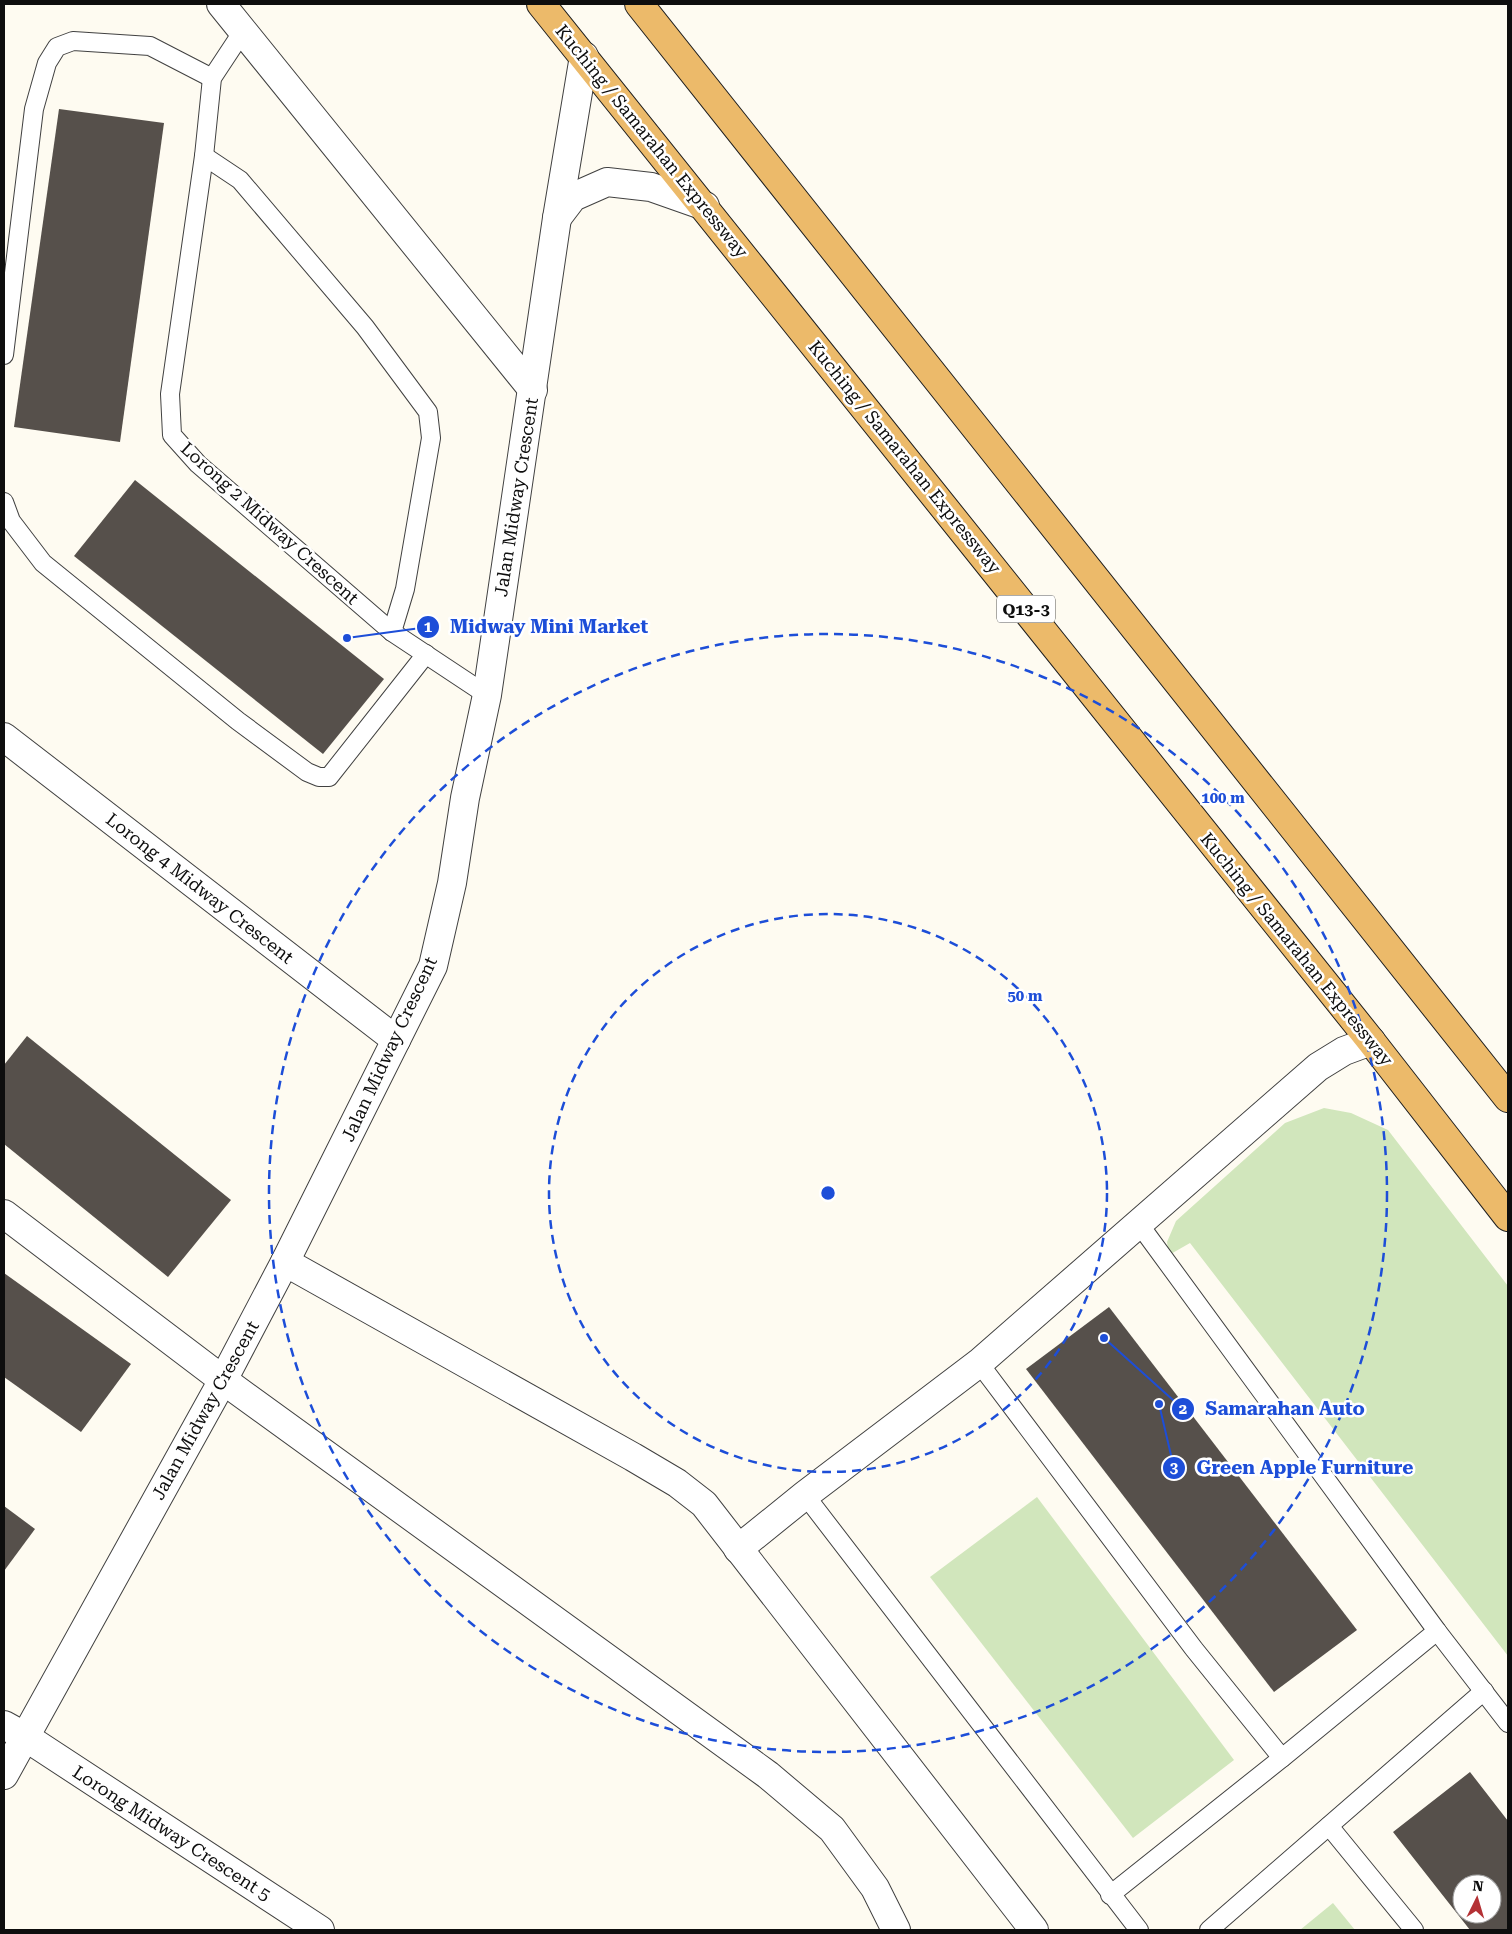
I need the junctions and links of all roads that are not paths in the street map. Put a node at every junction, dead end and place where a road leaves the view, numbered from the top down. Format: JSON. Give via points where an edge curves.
{"nodes":[{"id":1,"x":221,"y":4,"type":"edge"},
{"id":2,"x":542,"y":4,"type":"edge"},
{"id":3,"x":639,"y":4,"type":"edge"},
{"id":4,"x":242,"y":31,"type":"junction"},
{"id":5,"x":584,"y":56,"type":"junction"},
{"id":6,"x":212,"y":78,"type":"junction"},
{"id":7,"x":204,"y":156,"type":"junction"},
{"id":8,"x":705,"y":206,"type":"junction"},
{"id":9,"x":557,"y":218,"type":"junction"},
{"id":10,"x":4,"y":355,"type":"edge"},
{"id":11,"x":533,"y":390,"type":"junction"},
{"id":12,"x":4,"y":502,"type":"edge"},
{"id":13,"x":392,"y":632,"type":"junction"},
{"id":14,"x":426,"y":654,"type":"junction"},
{"id":15,"x":487,"y":694,"type":"junction"},
{"id":16,"x":4,"y":737,"type":"edge"},
{"id":17,"x":396,"y":1040,"type":"junction"},
{"id":18,"x":1371,"y":1041,"type":"junction"},
{"id":19,"x":1508,"y":1098,"type":"edge"},
{"id":20,"x":4,"y":1214,"type":"edge"},
{"id":21,"x":1508,"y":1217,"type":"edge"},
{"id":22,"x":1139,"y":1224,"type":"junction"},
{"id":23,"x":285,"y":1262,"type":"junction"},
{"id":24,"x":979,"y":1363,"type":"junction"},
{"id":25,"x":222,"y":1380,"type":"junction"},
{"id":26,"x":805,"y":1495,"type":"junction"},
{"id":27,"x":738,"y":1550,"type":"junction"},
{"id":28,"x":1437,"y":1631,"type":"junction"},
{"id":29,"x":1484,"y":1691,"type":"junction"},
{"id":30,"x":1508,"y":1723,"type":"edge"},
{"id":31,"x":14,"y":1731,"type":"edge"},
{"id":32,"x":1282,"y":1758,"type":"junction"},
{"id":33,"x":4,"y":1775,"type":"edge"},
{"id":34,"x":1329,"y":1826,"type":"junction"},
{"id":35,"x":1110,"y":1895,"type":"junction"},
{"id":36,"x":320,"y":1930,"type":"edge"},
{"id":37,"x":896,"y":1930,"type":"edge"},
{"id":38,"x":1034,"y":1930,"type":"edge"},
{"id":39,"x":1139,"y":1930,"type":"edge"},
{"id":40,"x":1209,"y":1930,"type":"edge"},
{"id":41,"x":1414,"y":1930,"type":"edge"}],
"edges":[{"from":1,"to":4,"type":"street"},
{"from":2,"to":5,"type":"highway","name":"Kuching / Samarahan Expressway","number":"Q13-3"},
{"from":3,"to":19,"type":"highway"},
{"from":4,"to":6,"type":"lane","name":"Lorong 2 Midway Crescent"},
{"from":4,"to":11,"type":"street"},
{"from":5,"to":8,"type":"highway","name":"Kuching / Samarahan Expressway","number":"Q13-3"},
{"from":5,"to":9,"type":"street","name":"Jalan Midway Crescent"},
{"from":6,"to":7,"type":"lane","name":"Lorong 2 Midway Crescent"},
{"from":6,"to":10,"type":"lane","via":[[150,46],[73,41],[57,47],[47,63],[34,109]]},
{"from":7,"to":13,"type":"lane","via":[[240,180],[365,327],[428,412],[431,438],[405,589]]},
{"from":7,"to":13,"type":"lane","name":"Lorong 2 Midway Crescent","via":[[170,394],[172,435],[198,464]]},
{"from":8,"to":9,"type":"street","name":"Jalan Midway Crescent","via":[[651,187],[607,182],[573,197]]},
{"from":8,"to":18,"type":"highway","name":"Kuching / Samarahan Expressway","number":"Q13-3"},
{"from":9,"to":11,"type":"street","name":"Jalan Midway Crescent"},
{"from":11,"to":15,"type":"street","name":"Jalan Midway Crescent"},
{"from":12,"to":14,"type":"lane","via":[[10,521],[43,563],[238,721],[307,772],[319,777],[329,777]]},
{"from":13,"to":14,"type":"lane","name":"Lorong 2 Midway Crescent"},
{"from":14,"to":15,"type":"lane","name":"Lorong 2 Midway Crescent"},
{"from":15,"to":17,"type":"street","name":"Jalan Midway Crescent","via":[[433,966]]},
{"from":16,"to":17,"type":"street","name":"Lorong 4 Midway Crescent"},
{"from":17,"to":23,"type":"street","name":"Jalan Midway Crescent"},
{"from":18,"to":21,"type":"highway","name":"Kuching / Samarahan Expressway","number":"Q13-3"},
{"from":18,"to":22,"type":"street","via":[[1344,1051],[1318,1067]]},
{"from":20,"to":25,"type":"street"},
{"from":22,"to":24,"type":"street"},
{"from":22,"to":28,"type":"lane"},
{"from":23,"to":25,"type":"street","name":"Jalan Midway Crescent"},
{"from":23,"to":27,"type":"street","via":[[677,1483],[704,1504]]},
{"from":24,"to":26,"type":"street"},
{"from":24,"to":32,"type":"lane","via":[[1194,1650]]},
{"from":25,"to":31,"type":"street","name":"Jalan Midway Crescent"},
{"from":25,"to":37,"type":"street","via":[[768,1775],[832,1829],[875,1888]]},
{"from":26,"to":27,"type":"street"},
{"from":26,"to":35,"type":"lane"},
{"from":27,"to":38,"type":"street"},
{"from":28,"to":29,"type":"lane"},
{"from":28,"to":32,"type":"lane"},
{"from":29,"to":30,"type":"lane"},
{"from":29,"to":34,"type":"lane"},
{"from":31,"to":33,"type":"street","name":"Jalan Midway Crescent"},
{"from":31,"to":36,"type":"street","name":"Lorong Midway Crescent 5"},
{"from":32,"to":35,"type":"lane"},
{"from":34,"to":40,"type":"lane"},
{"from":34,"to":41,"type":"lane"},
{"from":35,"to":39,"type":"lane"}]}
